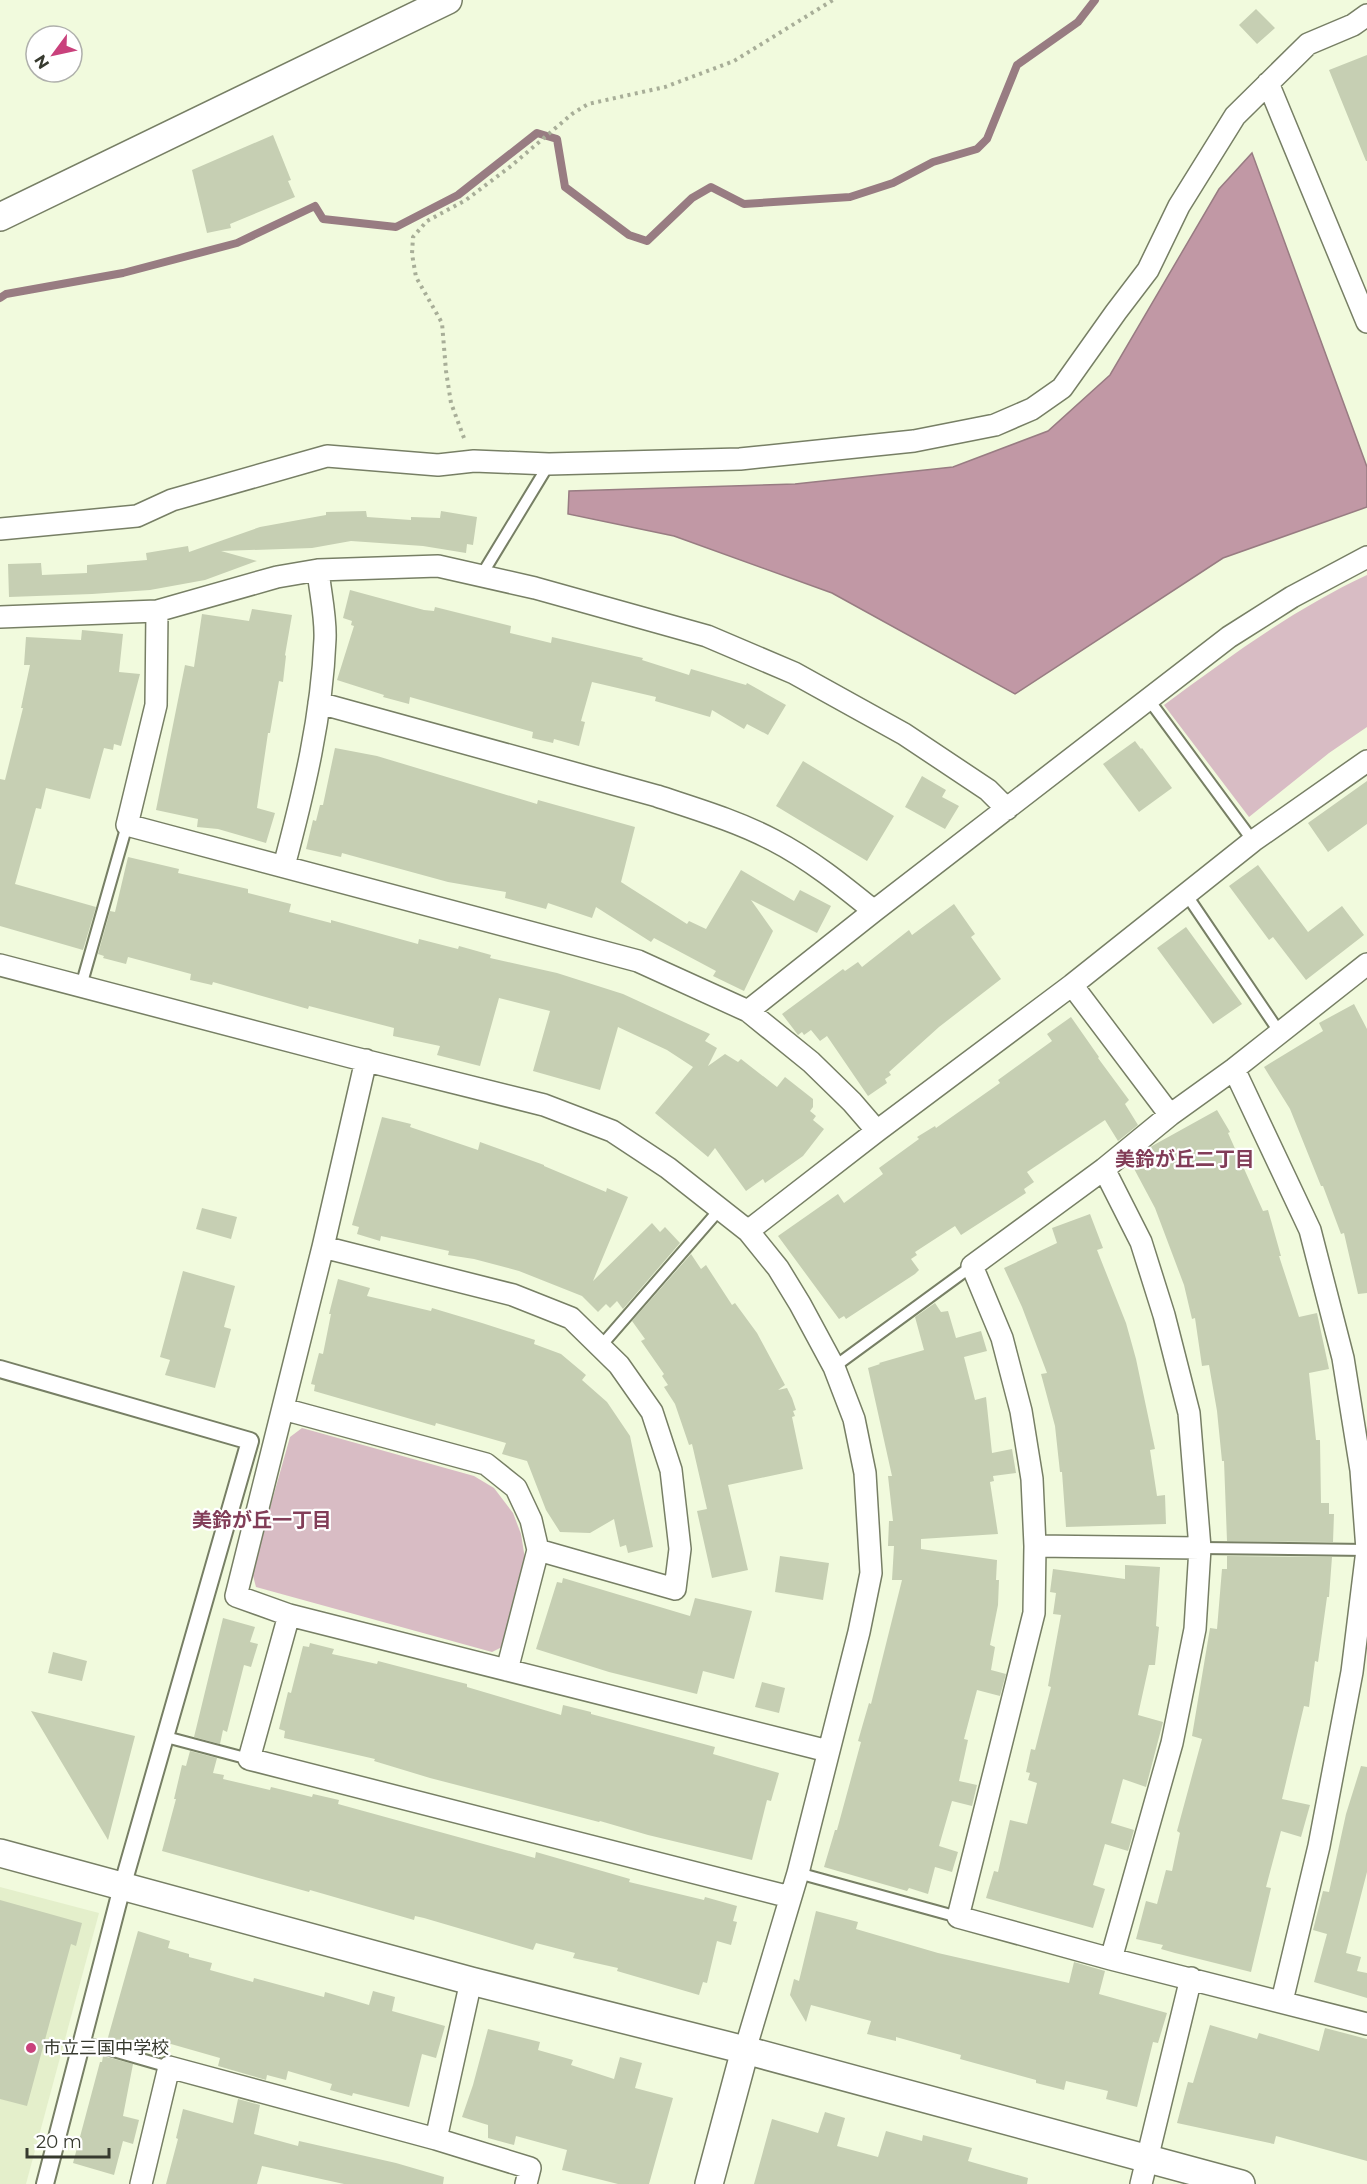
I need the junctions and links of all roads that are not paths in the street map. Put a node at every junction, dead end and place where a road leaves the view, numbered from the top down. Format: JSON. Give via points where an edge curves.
{"nodes":[{"id":1,"x":448,"y":0,"type":"edge"},
{"id":2,"x":1367,"y":15,"type":"edge"},
{"id":3,"x":1268,"y":83,"type":"junction"},
{"id":4,"x":0,"y":217,"type":"edge"},
{"id":5,"x":1367,"y":322,"type":"edge"},
{"id":6,"x":549,"y":464,"type":"junction"},
{"id":7,"x":0,"y":529,"type":"edge"},
{"id":8,"x":1367,"y":557,"type":"edge"},
{"id":9,"x":318,"y":570,"type":"junction"},
{"id":10,"x":481,"y":576,"type":"junction"},
{"id":11,"x":157,"y":611,"type":"junction"},
{"id":12,"x":0,"y":617,"type":"edge"},
{"id":13,"x":1149,"y":700,"type":"junction"},
{"id":14,"x":319,"y":703,"type":"junction"},
{"id":15,"x":1367,"y":761,"type":"edge"},
{"id":16,"x":1007,"y":809,"type":"junction"},
{"id":17,"x":127,"y":825,"type":"junction"},
{"id":18,"x":1253,"y":841,"type":"junction"},
{"id":19,"x":284,"y":866,"type":"junction"},
{"id":20,"x":1186,"y":894,"type":"junction"},
{"id":21,"x":874,"y":911,"type":"junction"},
{"id":22,"x":0,"y":965,"type":"edge"},
{"id":23,"x":1365,"y":970,"type":"edge"},
{"id":24,"x":1072,"y":985,"type":"junction"},
{"id":25,"x":81,"y":986,"type":"junction"},
{"id":26,"x":748,"y":1011,"type":"junction"},
{"id":27,"x":1280,"y":1033,"type":"junction"},
{"id":28,"x":366,"y":1060,"type":"junction"},
{"id":29,"x":1234,"y":1069,"type":"junction"},
{"id":30,"x":1170,"y":1115,"type":"junction"},
{"id":31,"x":877,"y":1131,"type":"junction"},
{"id":32,"x":1104,"y":1168,"type":"junction"},
{"id":33,"x":720,"y":1209,"type":"junction"},
{"id":34,"x":748,"y":1231,"type":"junction"},
{"id":35,"x":323,"y":1247,"type":"junction"},
{"id":36,"x":972,"y":1266,"type":"junction"},
{"id":37,"x":600,"y":1347,"type":"junction"},
{"id":38,"x":834,"y":1367,"type":"junction"},
{"id":39,"x":0,"y":1369,"type":"edge"},
{"id":40,"x":283,"y":1409,"type":"junction"},
{"id":41,"x":1035,"y":1546,"type":"junction"},
{"id":42,"x":1200,"y":1548,"type":"junction"},
{"id":43,"x":538,"y":1550,"type":"junction"},
{"id":44,"x":1367,"y":1550,"type":"edge"},
{"id":45,"x":289,"y":1615,"type":"junction"},
{"id":46,"x":507,"y":1670,"type":"junction"},
{"id":47,"x":166,"y":1737,"type":"junction"},
{"id":48,"x":828,"y":1751,"type":"junction"},
{"id":49,"x":249,"y":1759,"type":"junction"},
{"id":50,"x":0,"y":1853,"type":"edge"},
{"id":51,"x":798,"y":1873,"type":"junction"},
{"id":52,"x":122,"y":1887,"type":"junction"},
{"id":53,"x":790,"y":1897,"type":"junction"},
{"id":54,"x":958,"y":1917,"type":"junction"},
{"id":55,"x":1111,"y":1959,"type":"junction"},
{"id":56,"x":1191,"y":1978,"type":"junction"},
{"id":57,"x":471,"y":1981,"type":"junction"},
{"id":58,"x":1282,"y":2001,"type":"junction"},
{"id":59,"x":1367,"y":2024,"type":"edge"},
{"id":60,"x":82,"y":2042,"type":"junction"},
{"id":61,"x":745,"y":2050,"type":"junction"},
{"id":62,"x":169,"y":2067,"type":"junction"},
{"id":63,"x":435,"y":2139,"type":"junction"},
{"id":64,"x":1144,"y":2171,"type":"edge"},
{"id":65,"x":45,"y":2184,"type":"edge"},
{"id":66,"x":141,"y":2184,"type":"edge"},
{"id":67,"x":526,"y":2184,"type":"edge"},
{"id":68,"x":709,"y":2184,"type":"edge"},
{"id":69,"x":1241,"y":2184,"type":"edge"}],
"edges":[{"from":1,"to":4,"type":"street"},
{"from":2,"to":3,"type":"street","via":[[1308,44]]},
{"from":3,"to":5,"type":"street"},
{"from":3,"to":6,"type":"street","via":[[1235,116],[1179,206],[1148,270],[1062,388],[1032,409],[995,425],[914,441],[740,459]]},
{"from":6,"to":7,"type":"street","via":[[474,461],[438,465],[327,456],[172,500],[137,516]]},
{"from":6,"to":10,"type":"lane"},
{"from":8,"to":13,"type":"street","via":[[1292,597],[1229,637]]},
{"from":9,"to":10,"type":"street","via":[[438,566]]},
{"from":9,"to":11,"type":"street","via":[[277,577]]},
{"from":9,"to":14,"type":"street","via":[[325,636]]},
{"from":10,"to":16,"type":"street","via":[[708,636],[794,673],[904,734],[988,790]]},
{"from":11,"to":12,"type":"street"},
{"from":11,"to":17,"type":"street","via":[[156,705]]},
{"from":13,"to":16,"type":"street"},
{"from":13,"to":18,"type":"lane"},
{"from":14,"to":19,"type":"street","via":[[305,788]]},
{"from":14,"to":21,"type":"street","via":[[702,811],[773,840],[834,878]]},
{"from":15,"to":18,"type":"street"},
{"from":16,"to":21,"type":"street"},
{"from":17,"to":19,"type":"street"},
{"from":17,"to":25,"type":"lane"},
{"from":18,"to":20,"type":"street"},
{"from":19,"to":26,"type":"street","via":[[638,961]]},
{"from":20,"to":24,"type":"street"},
{"from":20,"to":27,"type":"lane"},
{"from":21,"to":26,"type":"street"},
{"from":22,"to":25,"type":"street"},
{"from":23,"to":27,"type":"street"},
{"from":24,"to":30,"type":"street"},
{"from":24,"to":31,"type":"street"},
{"from":25,"to":28,"type":"street"},
{"from":26,"to":31,"type":"street","via":[[811,1062]]},
{"from":27,"to":29,"type":"street"},
{"from":28,"to":33,"type":"street","via":[[544,1105],[612,1131]]},
{"from":28,"to":35,"type":"street"},
{"from":29,"to":30,"type":"street"},
{"from":29,"to":44,"type":"street","via":[[1310,1230],[1343,1358],[1361,1470]]},
{"from":30,"to":32,"type":"street"},
{"from":31,"to":34,"type":"street"},
{"from":32,"to":36,"type":"street"},
{"from":32,"to":42,"type":"street","via":[[1141,1242],[1164,1315],[1188,1413]]},
{"from":33,"to":34,"type":"street"},
{"from":33,"to":37,"type":"lane"},
{"from":34,"to":38,"type":"street","via":[[778,1268]]},
{"from":35,"to":37,"type":"street","via":[[513,1295],[571,1318]]},
{"from":35,"to":40,"type":"street"},
{"from":36,"to":38,"type":"lane"},
{"from":36,"to":41,"type":"street","via":[[1002,1338],[1021,1411],[1032,1479]]},
{"from":37,"to":43,"type":"street","via":[[619,1365],[652,1412],[670,1470],[680,1549],[675,1589]]},
{"from":38,"to":48,"type":"street","via":[[854,1419],[865,1473],[871,1573]]},
{"from":39,"to":47,"type":"street","via":[[250,1441]]},
{"from":40,"to":43,"type":"street","via":[[486,1464],[516,1488],[531,1520]]},
{"from":40,"to":45,"type":"street","via":[[236,1596]]},
{"from":41,"to":42,"type":"street"},
{"from":41,"to":54,"type":"street","via":[[1034,1613]]},
{"from":42,"to":44,"type":"lane"},
{"from":42,"to":55,"type":"street","via":[[1195,1629],[1172,1743]]},
{"from":43,"to":46,"type":"street"},
{"from":44,"to":58,"type":"street","via":[[1347,1695],[1319,1846]]},
{"from":45,"to":46,"type":"street"},
{"from":45,"to":49,"type":"street"},
{"from":46,"to":48,"type":"street"},
{"from":47,"to":49,"type":"lane"},
{"from":47,"to":52,"type":"street"},
{"from":48,"to":51,"type":"street"},
{"from":49,"to":53,"type":"street"},
{"from":50,"to":52,"type":"street"},
{"from":51,"to":53,"type":"street"},
{"from":51,"to":54,"type":"lane"},
{"from":52,"to":57,"type":"street"},
{"from":52,"to":60,"type":"street"},
{"from":53,"to":61,"type":"street"},
{"from":54,"to":55,"type":"street"},
{"from":55,"to":56,"type":"street"},
{"from":56,"to":58,"type":"street"},
{"from":56,"to":64,"type":"street"},
{"from":57,"to":61,"type":"street"},
{"from":57,"to":63,"type":"street"},
{"from":58,"to":59,"type":"street"},
{"from":60,"to":62,"type":"lane"},
{"from":60,"to":65,"type":"street"},
{"from":61,"to":64,"type":"street"},
{"from":61,"to":68,"type":"street"},
{"from":62,"to":63,"type":"street"},
{"from":62,"to":66,"type":"street"},
{"from":63,"to":67,"type":"street","via":[[530,2168]]},
{"from":64,"to":69,"type":"street"}]}
